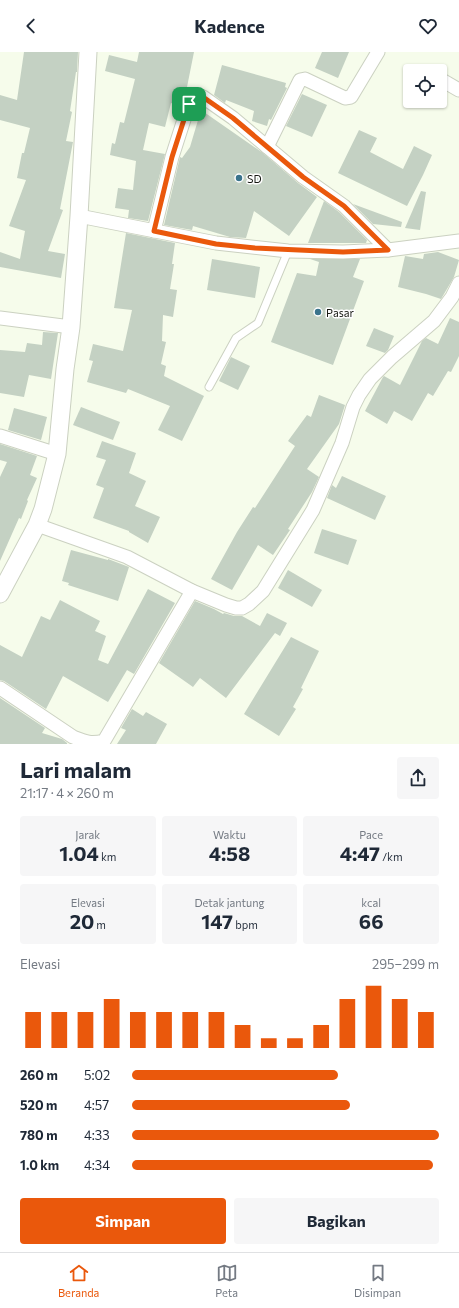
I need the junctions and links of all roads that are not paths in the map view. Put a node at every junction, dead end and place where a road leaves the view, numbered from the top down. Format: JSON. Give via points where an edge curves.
{"nodes":[{"id":1,"x":88,"y":52,"type":"edge"},
{"id":2,"x":378,"y":52,"type":"edge"},
{"id":3,"x":447,"y":83,"type":"edge"},
{"id":4,"x":459,"y":90,"type":"edge"},
{"id":5,"x":267,"y":147,"type":"junction"},
{"id":6,"x":79,"y":216,"type":"junction"},
{"id":7,"x":154,"y":231,"type":"junction"},
{"id":8,"x":459,"y":241,"type":"edge"},
{"id":9,"x":388,"y":250,"type":"junction"},
{"id":10,"x":288,"y":251,"type":"junction"},
{"id":11,"x":459,"y":283,"type":"edge"},
{"id":12,"x":0,"y":318,"type":"edge"},
{"id":13,"x":71,"y":327,"type":"junction"},
{"id":14,"x":209,"y":387,"type":"dead end"},
{"id":15,"x":0,"y":436,"type":"edge"},
{"id":16,"x":57,"y":454,"type":"junction"},
{"id":17,"x":37,"y":525,"type":"junction"},
{"id":18,"x":192,"y":591,"type":"junction"},
{"id":19,"x":0,"y":594,"type":"edge"},
{"id":20,"x":0,"y":688,"type":"edge"}],
"edges":[{"from":1,"to":6,"type":"street"},
{"from":2,"to":5,"type":"street","via":[[351,97],[345,98],[305,78],[300,80]]},
{"from":3,"to":4,"type":"street"},
{"from":5,"to":7,"type":"street","via":[[203,97],[195,98],[189,104],[172,157]]},
{"from":5,"to":9,"type":"street","via":[[344,206]]},
{"from":6,"to":7,"type":"street"},
{"from":6,"to":13,"type":"street"},
{"from":7,"to":10,"type":"street","via":[[216,244]]},
{"from":8,"to":9,"type":"street"},
{"from":9,"to":10,"type":"street"},
{"from":10,"to":14,"type":"lane","via":[[258,323],[236,338]]},
{"from":11,"to":18,"type":"street","via":[[434,321],[392,357],[370,379],[359,395],[342,443],[313,510],[263,591],[249,604],[236,608]]},
{"from":12,"to":13,"type":"street"},
{"from":13,"to":16,"type":"street"},
{"from":15,"to":16,"type":"street"},
{"from":16,"to":17,"type":"street"},
{"from":17,"to":18,"type":"street","via":[[127,557]]},
{"from":17,"to":19,"type":"street"},
{"from":18,"to":20,"type":"street","via":[[104,741],[86,743],[73,737]]}]}
